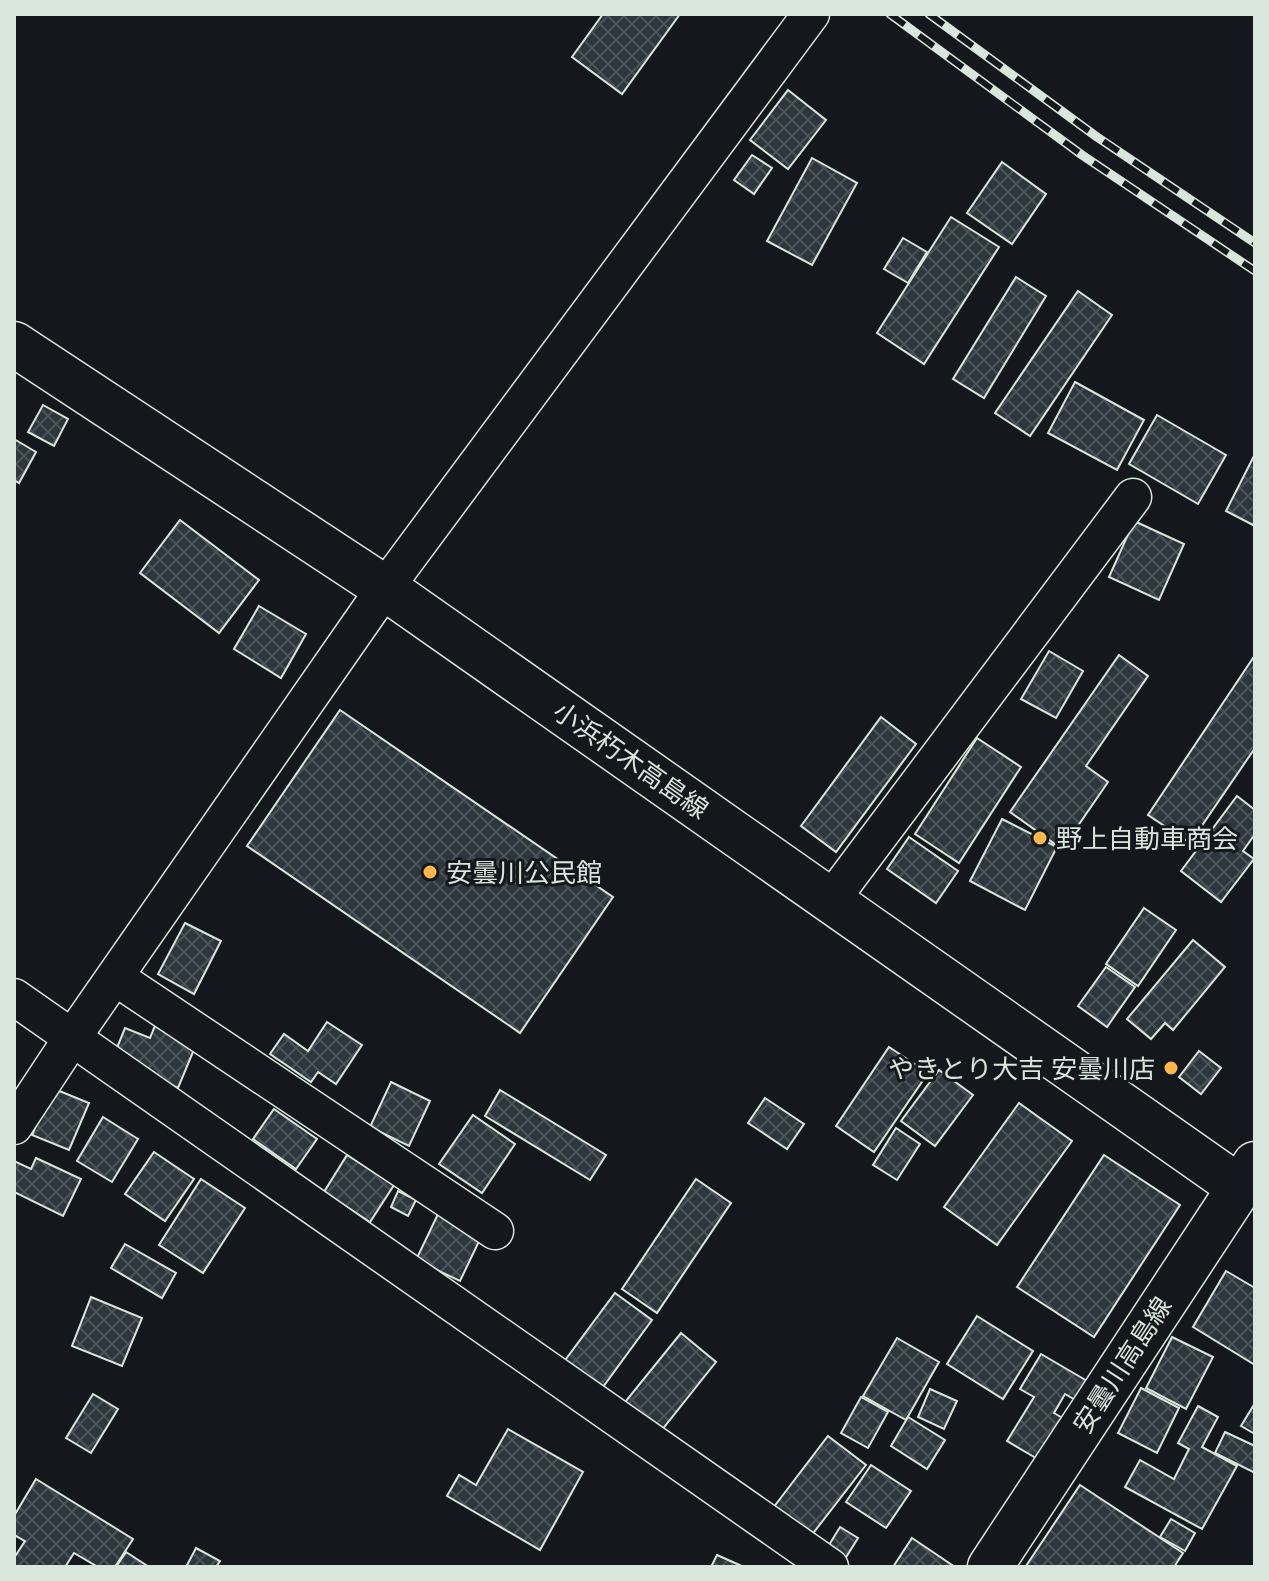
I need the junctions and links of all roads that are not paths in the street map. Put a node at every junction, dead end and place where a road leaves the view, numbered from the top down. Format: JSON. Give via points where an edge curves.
{"nodes":[{"id":1,"x":811,"y":14,"type":"edge"},
{"id":2,"x":14,"y":344,"type":"edge"},
{"id":3,"x":1133,"y":497,"type":"dead end"},
{"id":4,"x":385,"y":588,"type":"junction"},
{"id":5,"x":831,"y":900,"type":"junction"},
{"id":6,"x":115,"y":977,"type":"junction"},
{"id":7,"x":14,"y":997,"type":"edge"},
{"id":8,"x":72,"y":1038,"type":"junction"},
{"id":9,"x":14,"y":1126,"type":"edge"},
{"id":10,"x":1250,"y":1183,"type":"edge"},
{"id":11,"x":495,"y":1231,"type":"dead end"},
{"id":12,"x":830,"y":1567,"type":"edge"},
{"id":13,"x":990,"y":1567,"type":"edge"}],
"edges":[{"from":1,"to":4,"type":"street"},
{"from":2,"to":4,"type":"main road","name":"小浜朽木高島線"},
{"from":3,"to":5,"type":"street"},
{"from":4,"to":5,"type":"main road","name":"小浜朽木高島線"},
{"from":4,"to":6,"type":"street"},
{"from":5,"to":10,"type":"main road","name":"小浜朽木高島線"},
{"from":6,"to":8,"type":"street"},
{"from":6,"to":11,"type":"street"},
{"from":7,"to":8,"type":"street"},
{"from":8,"to":9,"type":"street"},
{"from":8,"to":12,"type":"street"},
{"from":10,"to":13,"type":"main road","name":"安曇川高島線"}]}
